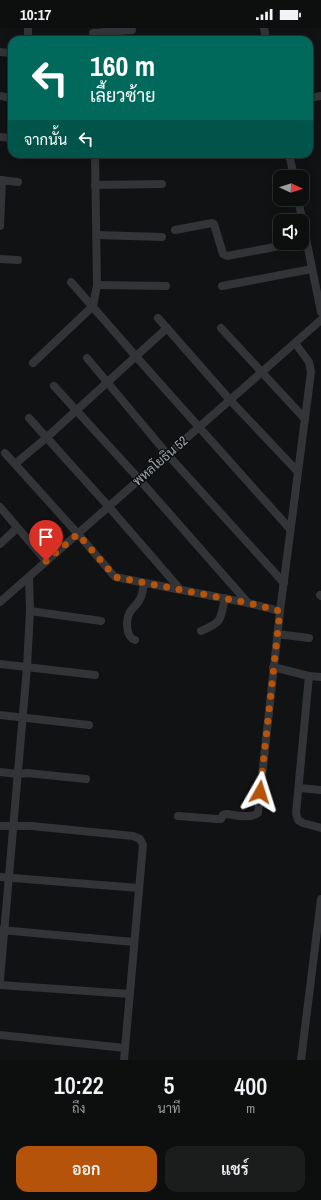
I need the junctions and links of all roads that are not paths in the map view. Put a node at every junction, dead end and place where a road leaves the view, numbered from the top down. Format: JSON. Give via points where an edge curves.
{"nodes":[{"id":1,"x":132,"y":30,"type":"dead end"},
{"id":2,"x":93,"y":34,"type":"edge"},
{"id":3,"x":95,"y":158,"type":"edge"},
{"id":4,"x":290,"y":158,"type":"edge"},
{"id":5,"x":292,"y":170,"type":"edge"},
{"id":6,"x":1,"y":180,"type":"edge"},
{"id":7,"x":18,"y":182,"type":"dead end"},
{"id":8,"x":162,"y":184,"type":"dead end"},
{"id":9,"x":95,"y":185,"type":"junction"},
{"id":10,"x":0,"y":226,"type":"edge"},
{"id":11,"x":175,"y":230,"type":"dead end"},
{"id":12,"x":96,"y":235,"type":"junction"},
{"id":13,"x":162,"y":237,"type":"dead end"},
{"id":14,"x":273,"y":247,"type":"edge"},
{"id":15,"x":307,"y":250,"type":"edge"},
{"id":16,"x":0,"y":259,"type":"edge"},
{"id":17,"x":18,"y":260,"type":"dead end"},
{"id":18,"x":312,"y":269,"type":"junction"},
{"id":19,"x":71,"y":282,"type":"dead end"},
{"id":20,"x":96,"y":285,"type":"junction"},
{"id":21,"x":166,"y":286,"type":"dead end"},
{"id":22,"x":222,"y":286,"type":"dead end"},
{"id":23,"x":93,"y":306,"type":"junction"},
{"id":24,"x":321,"y":312,"type":"edge"},
{"id":25,"x":158,"y":318,"type":"dead end"},
{"id":26,"x":321,"y":320,"type":"edge"},
{"id":27,"x":167,"y":328,"type":"junction"},
{"id":28,"x":221,"y":328,"type":"dead end"},
{"id":29,"x":295,"y":343,"type":"junction"},
{"id":30,"x":136,"y":357,"type":"junction"},
{"id":31,"x":87,"y":358,"type":"dead end"},
{"id":32,"x":33,"y":363,"type":"dead end"},
{"id":33,"x":262,"y":372,"type":"junction"},
{"id":34,"x":108,"y":381,"type":"junction"},
{"id":35,"x":54,"y":386,"type":"dead end"},
{"id":36,"x":230,"y":400,"type":"junction"},
{"id":37,"x":76,"y":410,"type":"junction"},
{"id":38,"x":29,"y":418,"type":"dead end"},
{"id":39,"x":305,"y":419,"type":"junction"},
{"id":40,"x":199,"y":427,"type":"junction"},
{"id":41,"x":46,"y":438,"type":"junction"},
{"id":42,"x":5,"y":453,"type":"dead end"},
{"id":43,"x":168,"y":455,"type":"junction"},
{"id":44,"x":15,"y":464,"type":"junction"},
{"id":45,"x":298,"y":472,"type":"junction"},
{"id":46,"x":139,"y":479,"type":"junction"},
{"id":47,"x":0,"y":507,"type":"edge"},
{"id":48,"x":109,"y":507,"type":"junction"},
{"id":49,"x":17,"y":528,"type":"junction"},
{"id":50,"x":290,"y":529,"type":"junction"},
{"id":51,"x":78,"y":534,"type":"junction"},
{"id":52,"x":0,"y":544,"type":"edge"},
{"id":53,"x":46,"y":561,"type":"junction"},
{"id":54,"x":29,"y":577,"type":"junction"},
{"id":55,"x":144,"y":583,"type":"junction"},
{"id":56,"x":284,"y":583,"type":"junction"},
{"id":57,"x":180,"y":589,"type":"junction"},
{"id":58,"x":225,"y":598,"type":"junction"},
{"id":59,"x":0,"y":602,"type":"edge"},
{"id":60,"x":248,"y":603,"type":"junction"},
{"id":61,"x":30,"y":611,"type":"junction"},
{"id":62,"x":280,"y":611,"type":"junction"},
{"id":63,"x":101,"y":620,"type":"dead end"},
{"id":64,"x":201,"y":631,"type":"dead end"},
{"id":65,"x":277,"y":634,"type":"junction"},
{"id":66,"x":309,"y":638,"type":"dead end"},
{"id":67,"x":135,"y":640,"type":"dead end"},
{"id":68,"x":0,"y":664,"type":"edge"},
{"id":69,"x":26,"y":667,"type":"junction"},
{"id":70,"x":273,"y":667,"type":"junction"},
{"id":71,"x":95,"y":675,"type":"dead end"},
{"id":72,"x":309,"y":676,"type":"junction"},
{"id":73,"x":321,"y":677,"type":"edge"},
{"id":74,"x":0,"y":715,"type":"edge"},
{"id":75,"x":23,"y":718,"type":"junction"},
{"id":76,"x":89,"y":725,"type":"dead end"},
{"id":77,"x":0,"y":772,"type":"edge"},
{"id":78,"x":18,"y":774,"type":"junction"},
{"id":79,"x":86,"y":779,"type":"dead end"},
{"id":80,"x":299,"y":788,"type":"junction"},
{"id":81,"x":321,"y":790,"type":"edge"},
{"id":82,"x":178,"y":816,"type":"dead end"},
{"id":83,"x":0,"y":826,"type":"edge"},
{"id":84,"x":13,"y":827,"type":"junction"},
{"id":85,"x":321,"y":828,"type":"edge"},
{"id":86,"x":0,"y":877,"type":"edge"},
{"id":87,"x":9,"y":878,"type":"junction"},
{"id":88,"x":140,"y":888,"type":"junction"},
{"id":89,"x":321,"y":899,"type":"edge"},
{"id":90,"x":2,"y":930,"type":"edge"},
{"id":91,"x":134,"y":942,"type":"junction"},
{"id":92,"x":0,"y":980,"type":"edge"},
{"id":93,"x":0,"y":985,"type":"edge"},
{"id":94,"x":130,"y":994,"type":"junction"},
{"id":95,"x":0,"y":1035,"type":"edge"},
{"id":96,"x":125,"y":1048,"type":"junction"},
{"id":97,"x":124,"y":1060,"type":"edge"},
{"id":98,"x":301,"y":1060,"type":"edge"}],
"edges":[{"from":1,"to":2,"type":"street"},
{"from":3,"to":9,"type":"street"},
{"from":4,"to":5,"type":"street"},
{"from":6,"to":7,"type":"street"},
{"from":6,"to":10,"type":"street"},
{"from":8,"to":9,"type":"street"},
{"from":9,"to":12,"type":"street"},
{"from":11,"to":14,"type":"street","via":[[214,224],[222,254],[227,256]]},
{"from":12,"to":13,"type":"street"},
{"from":12,"to":20,"type":"street"},
{"from":15,"to":18,"type":"street"},
{"from":16,"to":17,"type":"street"},
{"from":18,"to":22,"type":"street"},
{"from":18,"to":24,"type":"street"},
{"from":19,"to":23,"type":"street"},
{"from":20,"to":21,"type":"street"},
{"from":20,"to":23,"type":"street"},
{"from":23,"to":30,"type":"street"},
{"from":23,"to":32,"type":"street"},
{"from":25,"to":27,"type":"street"},
{"from":26,"to":29,"type":"street","name":"พหลโยธิน 52"},
{"from":27,"to":30,"type":"street"},
{"from":27,"to":36,"type":"street"},
{"from":28,"to":33,"type":"street"},
{"from":29,"to":33,"type":"street","name":"พหลโยธิน 52"},
{"from":29,"to":39,"type":"street","via":[[311,367]]},
{"from":30,"to":34,"type":"street"},
{"from":30,"to":40,"type":"street"},
{"from":31,"to":34,"type":"street"},
{"from":33,"to":36,"type":"street","name":"พหลโยธิน 52"},
{"from":33,"to":39,"type":"street"},
{"from":34,"to":37,"type":"street"},
{"from":34,"to":43,"type":"street"},
{"from":35,"to":37,"type":"street"},
{"from":36,"to":40,"type":"street","name":"พหลโยธิน 52"},
{"from":36,"to":45,"type":"street"},
{"from":37,"to":41,"type":"street"},
{"from":37,"to":46,"type":"street"},
{"from":38,"to":41,"type":"street"},
{"from":39,"to":45,"type":"street"},
{"from":40,"to":43,"type":"street","name":"พหลโยธิน 52"},
{"from":40,"to":50,"type":"street"},
{"from":41,"to":44,"type":"street"},
{"from":41,"to":48,"type":"street"},
{"from":42,"to":44,"type":"street"},
{"from":43,"to":46,"type":"street","name":"พหลโยธิน 52"},
{"from":43,"to":56,"type":"street"},
{"from":44,"to":51,"type":"street"},
{"from":45,"to":50,"type":"street"},
{"from":46,"to":48,"type":"street","name":"พหลโยธิน 52"},
{"from":46,"to":60,"type":"street"},
{"from":47,"to":49,"type":"street"},
{"from":48,"to":51,"type":"street","name":"พหลโยธิน 52"},
{"from":48,"to":57,"type":"street"},
{"from":49,"to":52,"type":"street"},
{"from":49,"to":53,"type":"street"},
{"from":50,"to":56,"type":"street"},
{"from":51,"to":53,"type":"street","name":"พหลโยธิน 52"},
{"from":51,"to":55,"type":"street","via":[[115,577]]},
{"from":53,"to":54,"type":"street","name":"พหลโยธิน 52"},
{"from":54,"to":59,"type":"street","name":"พหลโยธิน 52"},
{"from":54,"to":61,"type":"street"},
{"from":55,"to":57,"type":"street"},
{"from":55,"to":67,"type":"street","via":[[140,600],[128,618],[128,634]]},
{"from":56,"to":62,"type":"street"},
{"from":57,"to":58,"type":"street"},
{"from":58,"to":60,"type":"street"},
{"from":58,"to":64,"type":"street","via":[[218,623]]},
{"from":60,"to":62,"type":"street"},
{"from":61,"to":63,"type":"street"},
{"from":61,"to":69,"type":"street"},
{"from":62,"to":65,"type":"street"},
{"from":65,"to":66,"type":"street"},
{"from":65,"to":70,"type":"street"},
{"from":68,"to":69,"type":"street"},
{"from":69,"to":71,"type":"street"},
{"from":69,"to":75,"type":"street"},
{"from":70,"to":72,"type":"street"},
{"from":70,"to":82,"type":"street","via":[[258,813],[256,816],[226,814],[217,819]]},
{"from":72,"to":73,"type":"street"},
{"from":72,"to":80,"type":"street"},
{"from":74,"to":75,"type":"street"},
{"from":75,"to":76,"type":"street"},
{"from":75,"to":78,"type":"street"},
{"from":77,"to":78,"type":"street"},
{"from":78,"to":79,"type":"street"},
{"from":78,"to":84,"type":"street"},
{"from":80,"to":81,"type":"street"},
{"from":80,"to":85,"type":"street","via":[[296,813],[298,820]]},
{"from":83,"to":84,"type":"street"},
{"from":84,"to":87,"type":"street"},
{"from":84,"to":88,"type":"street","via":[[31,826],[125,835],[140,839],[143,853]]},
{"from":86,"to":87,"type":"street"},
{"from":87,"to":88,"type":"street"},
{"from":87,"to":90,"type":"street"},
{"from":88,"to":91,"type":"street"},
{"from":89,"to":98,"type":"street"},
{"from":90,"to":91,"type":"street"},
{"from":90,"to":92,"type":"street"},
{"from":91,"to":94,"type":"street"},
{"from":93,"to":94,"type":"street"},
{"from":94,"to":96,"type":"street"},
{"from":95,"to":96,"type":"street"},
{"from":96,"to":97,"type":"street"}]}
